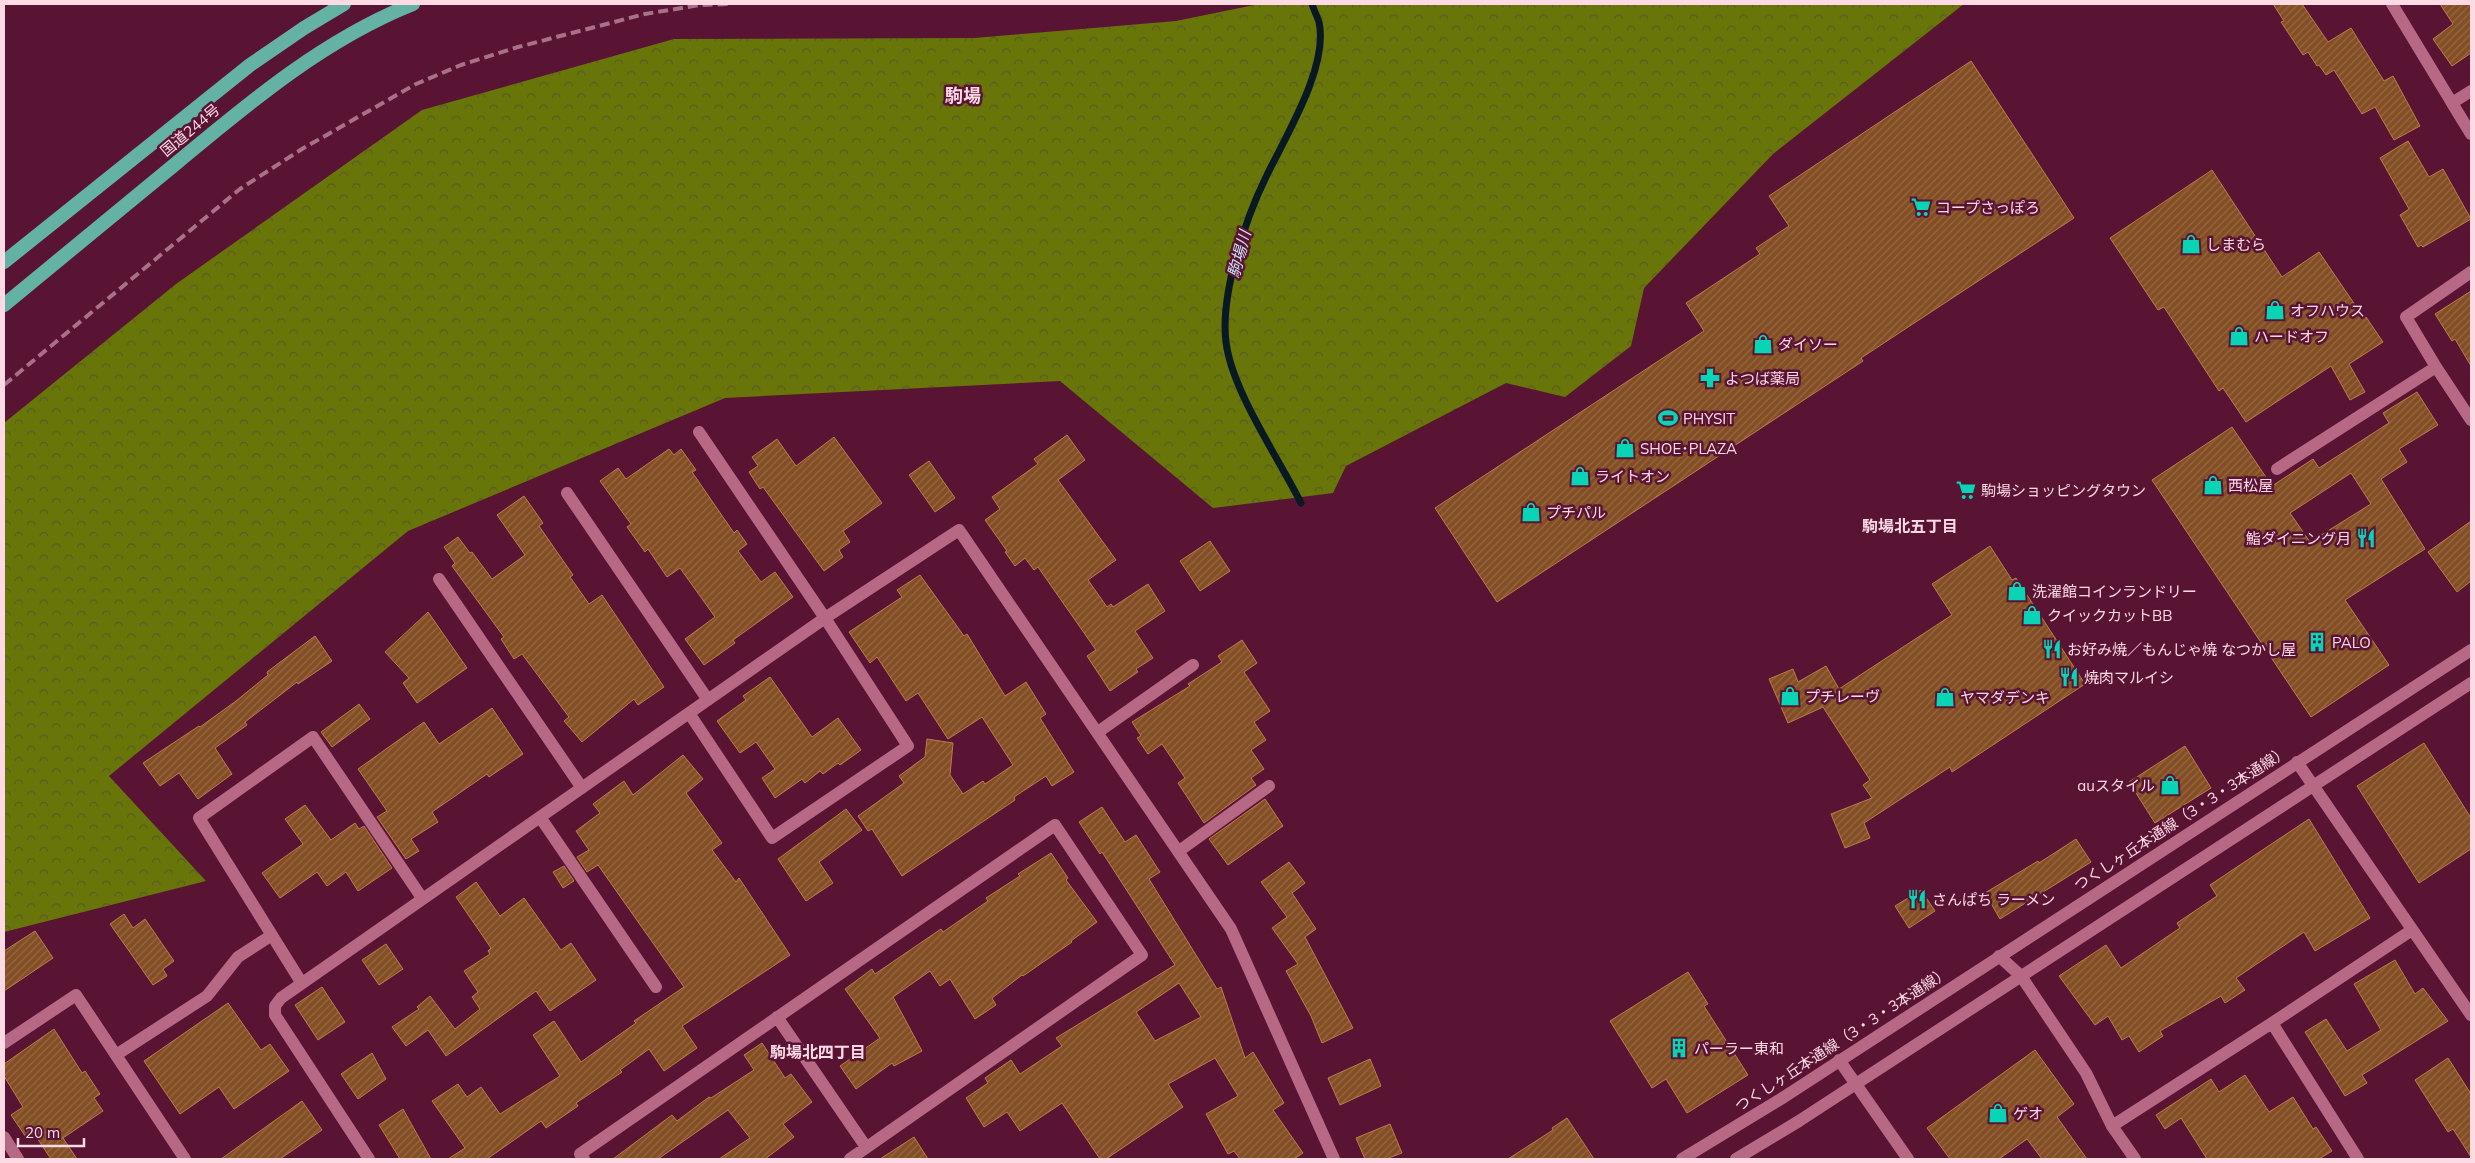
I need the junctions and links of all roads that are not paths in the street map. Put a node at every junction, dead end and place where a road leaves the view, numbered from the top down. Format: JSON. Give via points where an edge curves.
{"nodes":[{"id":1,"x":344,"y":4,"type":"edge"},
{"id":2,"x":413,"y":4,"type":"edge"},
{"id":3,"x":2392,"y":4,"type":"edge"},
{"id":4,"x":2471,"y":90,"type":"edge"},
{"id":5,"x":2452,"y":103,"type":"junction"},
{"id":6,"x":2471,"y":134,"type":"edge"},
{"id":7,"x":4,"y":262,"type":"edge"},
{"id":8,"x":2471,"y":272,"type":"edge"},
{"id":9,"x":4,"y":305,"type":"edge"},
{"id":10,"x":2436,"y":367,"type":"junction"},
{"id":11,"x":2471,"y":420,"type":"edge"},
{"id":12,"x":699,"y":432,"type":"dead end"},
{"id":13,"x":2276,"y":469,"type":"dead end"},
{"id":14,"x":567,"y":493,"type":"dead end"},
{"id":15,"x":439,"y":579,"type":"dead end"},
{"id":16,"x":825,"y":618,"type":"junction"},
{"id":17,"x":2471,"y":650,"type":"edge"},
{"id":18,"x":1193,"y":665,"type":"dead end"},
{"id":19,"x":2471,"y":683,"type":"edge"},
{"id":20,"x":708,"y":700,"type":"junction"},
{"id":21,"x":689,"y":714,"type":"junction"},
{"id":22,"x":1098,"y":732,"type":"junction"},
{"id":23,"x":2297,"y":762,"type":"junction"},
{"id":24,"x":1269,"y":786,"type":"dead end"},
{"id":25,"x":2313,"y":786,"type":"junction"},
{"id":26,"x":582,"y":788,"type":"junction"},
{"id":27,"x":540,"y":817,"type":"junction"},
{"id":28,"x":1179,"y":851,"type":"junction"},
{"id":29,"x":422,"y":898,"type":"junction"},
{"id":30,"x":2412,"y":930,"type":"junction"},
{"id":31,"x":272,"y":935,"type":"junction"},
{"id":32,"x":1999,"y":956,"type":"junction"},
{"id":33,"x":2021,"y":976,"type":"junction"},
{"id":34,"x":301,"y":982,"type":"junction"},
{"id":35,"x":656,"y":986,"type":"dead end"},
{"id":36,"x":2471,"y":1015,"type":"edge"},
{"id":37,"x":777,"y":1017,"type":"junction"},
{"id":38,"x":2272,"y":1023,"type":"junction"},
{"id":39,"x":4,"y":1043,"type":"edge"},
{"id":40,"x":116,"y":1055,"type":"junction"},
{"id":41,"x":1839,"y":1060,"type":"junction"},
{"id":42,"x":1855,"y":1083,"type":"junction"},
{"id":43,"x":2112,"y":1126,"type":"junction"},
{"id":44,"x":4,"y":1137,"type":"edge"},
{"id":45,"x":866,"y":1147,"type":"junction"},
{"id":46,"x":18,"y":1159,"type":"edge"},
{"id":47,"x":185,"y":1159,"type":"edge"},
{"id":48,"x":369,"y":1159,"type":"edge"},
{"id":49,"x":584,"y":1159,"type":"edge"},
{"id":50,"x":850,"y":1159,"type":"edge"},
{"id":51,"x":1334,"y":1159,"type":"edge"},
{"id":52,"x":1682,"y":1159,"type":"edge"},
{"id":53,"x":1736,"y":1159,"type":"edge"},
{"id":54,"x":1908,"y":1159,"type":"edge"},
{"id":55,"x":2135,"y":1159,"type":"edge"},
{"id":56,"x":2358,"y":1159,"type":"edge"}],
"edges":[{"from":1,"to":7,"type":"highway","name":"国道244号","via":[[250,65]]},
{"from":2,"to":9,"type":"highway","name":"国道244号","via":[[387,14],[325,49],[264,90]]},
{"from":3,"to":5,"type":"street"},
{"from":4,"to":5,"type":"street"},
{"from":5,"to":6,"type":"street"},
{"from":8,"to":10,"type":"street","via":[[2406,317]]},
{"from":10,"to":11,"type":"street"},
{"from":10,"to":13,"type":"street"},
{"from":12,"to":16,"type":"street"},
{"from":14,"to":20,"type":"street"},
{"from":15,"to":26,"type":"street"},
{"from":16,"to":20,"type":"street"},
{"from":16,"to":21,"type":"street","via":[[908,746],[772,838]]},
{"from":16,"to":22,"type":"street","via":[[959,530]]},
{"from":17,"to":23,"type":"street","name":"つくしヶ丘本通線（3・3・3本通線）"},
{"from":18,"to":22,"type":"street"},
{"from":19,"to":25,"type":"street"},
{"from":20,"to":21,"type":"street"},
{"from":21,"to":26,"type":"street"},
{"from":22,"to":28,"type":"street"},
{"from":23,"to":25,"type":"street"},
{"from":23,"to":32,"type":"street","name":"つくしヶ丘本通線（3・3・3本通線）"},
{"from":24,"to":28,"type":"street"},
{"from":25,"to":30,"type":"street"},
{"from":25,"to":33,"type":"street"},
{"from":26,"to":27,"type":"street"},
{"from":27,"to":29,"type":"street"},
{"from":27,"to":35,"type":"street"},
{"from":28,"to":51,"type":"street","via":[[1230,929]]},
{"from":29,"to":31,"type":"street","via":[[313,737],[199,818]]},
{"from":29,"to":34,"type":"street"},
{"from":30,"to":36,"type":"street"},
{"from":30,"to":38,"type":"street"},
{"from":31,"to":34,"type":"street"},
{"from":31,"to":40,"type":"street","via":[[238,957],[207,996]]},
{"from":32,"to":33,"type":"street"},
{"from":32,"to":41,"type":"street","name":"つくしヶ丘本通線（3・3・3本通線）"},
{"from":33,"to":42,"type":"street"},
{"from":33,"to":43,"type":"street","via":[[2086,1073]]},
{"from":34,"to":48,"type":"street","via":[[277,1002],[275,1015]]},
{"from":37,"to":45,"type":"street"},
{"from":37,"to":45,"type":"street","via":[[1055,825],[1142,955]]},
{"from":37,"to":49,"type":"street","via":[[580,1154]]},
{"from":38,"to":43,"type":"street"},
{"from":38,"to":56,"type":"street"},
{"from":39,"to":40,"type":"street","via":[[76,995]]},
{"from":40,"to":47,"type":"street"},
{"from":41,"to":42,"type":"street"},
{"from":41,"to":52,"type":"street","name":"つくしヶ丘本通線（3・3・3本通線）"},
{"from":42,"to":53,"type":"street"},
{"from":42,"to":54,"type":"street"},
{"from":43,"to":55,"type":"street"},
{"from":44,"to":46,"type":"street"},
{"from":45,"to":50,"type":"street"}]}
